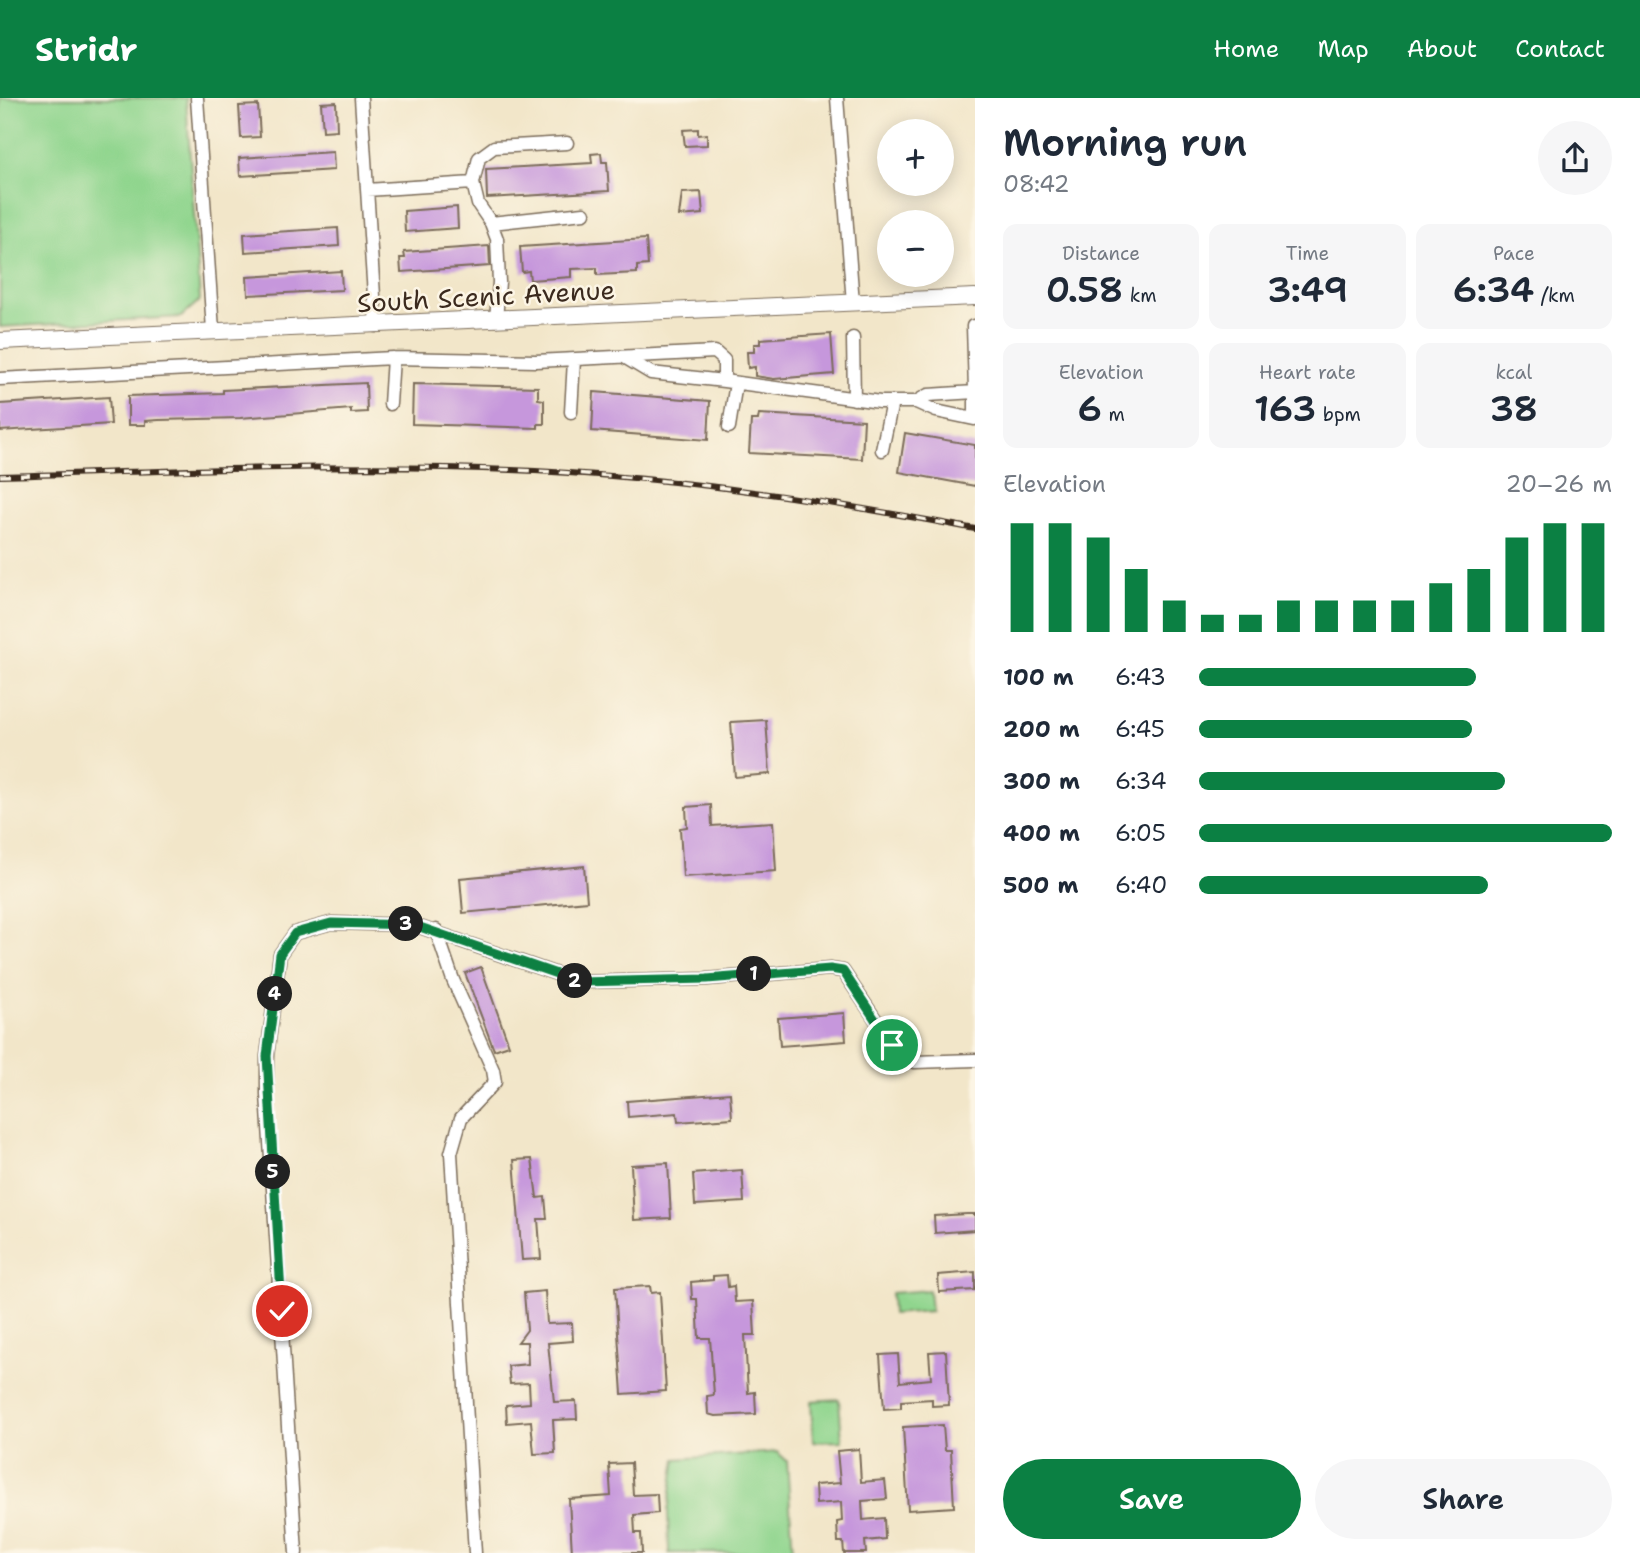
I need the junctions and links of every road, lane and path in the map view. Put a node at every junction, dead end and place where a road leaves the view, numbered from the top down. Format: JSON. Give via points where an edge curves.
{"nodes":[{"id":1,"x":197,"y":98,"type":"edge"},
{"id":2,"x":361,"y":98,"type":"edge"},
{"id":3,"x":837,"y":98,"type":"edge"},
{"id":4,"x":567,"y":143,"type":"dead end"},
{"id":5,"x":473,"y":183,"type":"junction"},
{"id":6,"x":367,"y":190,"type":"junction"},
{"id":7,"x":584,"y":213,"type":"dead end"},
{"id":8,"x":491,"y":223,"type":"junction"},
{"id":9,"x":975,"y":297,"type":"edge"},
{"id":10,"x":853,"y":303,"type":"junction"},
{"id":11,"x":496,"y":320,"type":"junction"},
{"id":12,"x":376,"y":326,"type":"junction"},
{"id":13,"x":973,"y":326,"type":"edge"},
{"id":14,"x":213,"y":330,"type":"junction"},
{"id":15,"x":853,"y":338,"type":"dead end"},
{"id":16,"x":0,"y":341,"type":"edge"},
{"id":17,"x":393,"y":358,"type":"junction"},
{"id":18,"x":626,"y":358,"type":"junction"},
{"id":19,"x":574,"y":360,"type":"junction"},
{"id":20,"x":0,"y":379,"type":"edge"},
{"id":21,"x":730,"y":382,"type":"junction"},
{"id":22,"x":975,"y":392,"type":"edge"},
{"id":23,"x":854,"y":398,"type":"junction"},
{"id":24,"x":892,"y":402,"type":"junction"},
{"id":25,"x":916,"y":402,"type":"junction"},
{"id":26,"x":390,"y":404,"type":"dead end"},
{"id":27,"x":571,"y":412,"type":"dead end"},
{"id":28,"x":975,"y":419,"type":"edge"},
{"id":29,"x":729,"y":427,"type":"dead end"},
{"id":30,"x":882,"y":450,"type":"dead end"},
{"id":31,"x":436,"y":930,"type":"junction"},
{"id":32,"x":975,"y":1060,"type":"edge"},
{"id":33,"x":296,"y":1553,"type":"edge"},
{"id":34,"x":475,"y":1553,"type":"edge"}],
"edges":[{"from":1,"to":14,"type":"street"},
{"from":2,"to":6,"type":"street"},
{"from":3,"to":10,"type":"street"},
{"from":4,"to":5,"type":"street","via":[[494,147],[480,158]]},
{"from":5,"to":6,"type":"street"},
{"from":5,"to":8,"type":"street","via":[[478,204]]},
{"from":6,"to":12,"type":"street"},
{"from":7,"to":8,"type":"street"},
{"from":8,"to":11,"type":"street","via":[[499,282]]},
{"from":9,"to":10,"type":"main road","name":"South Scenic Avenue"},
{"from":10,"to":11,"type":"main road","name":"South Scenic Avenue"},
{"from":11,"to":12,"type":"main road","name":"South Scenic Avenue"},
{"from":12,"to":14,"type":"main road","name":"South Scenic Avenue"},
{"from":13,"to":22,"type":"street"},
{"from":14,"to":16,"type":"main road","name":"South Scenic Avenue"},
{"from":15,"to":23,"type":"street"},
{"from":17,"to":19,"type":"street"},
{"from":17,"to":20,"type":"street"},
{"from":17,"to":26,"type":"street"},
{"from":18,"to":19,"type":"street"},
{"from":18,"to":21,"type":"street","via":[[651,373]]},
{"from":18,"to":21,"type":"street","via":[[715,352],[724,360]]},
{"from":19,"to":27,"type":"street"},
{"from":21,"to":23,"type":"street"},
{"from":21,"to":29,"type":"street"},
{"from":22,"to":25,"type":"street","via":[[928,395]]},
{"from":22,"to":28,"type":"street"},
{"from":23,"to":24,"type":"street"},
{"from":24,"to":25,"type":"street"},
{"from":24,"to":30,"type":"street"},
{"from":25,"to":28,"type":"street"},
{"from":31,"to":32,"type":"street","via":[[580,982],[707,979],[816,968],[843,971],[900,1056],[915,1062]]},
{"from":31,"to":33,"type":"street","via":[[404,924],[331,923],[295,933],[280,954],[267,1056],[267,1094]]},
{"from":31,"to":34,"type":"street","via":[[495,1082],[461,1118],[451,1153]]}]}
